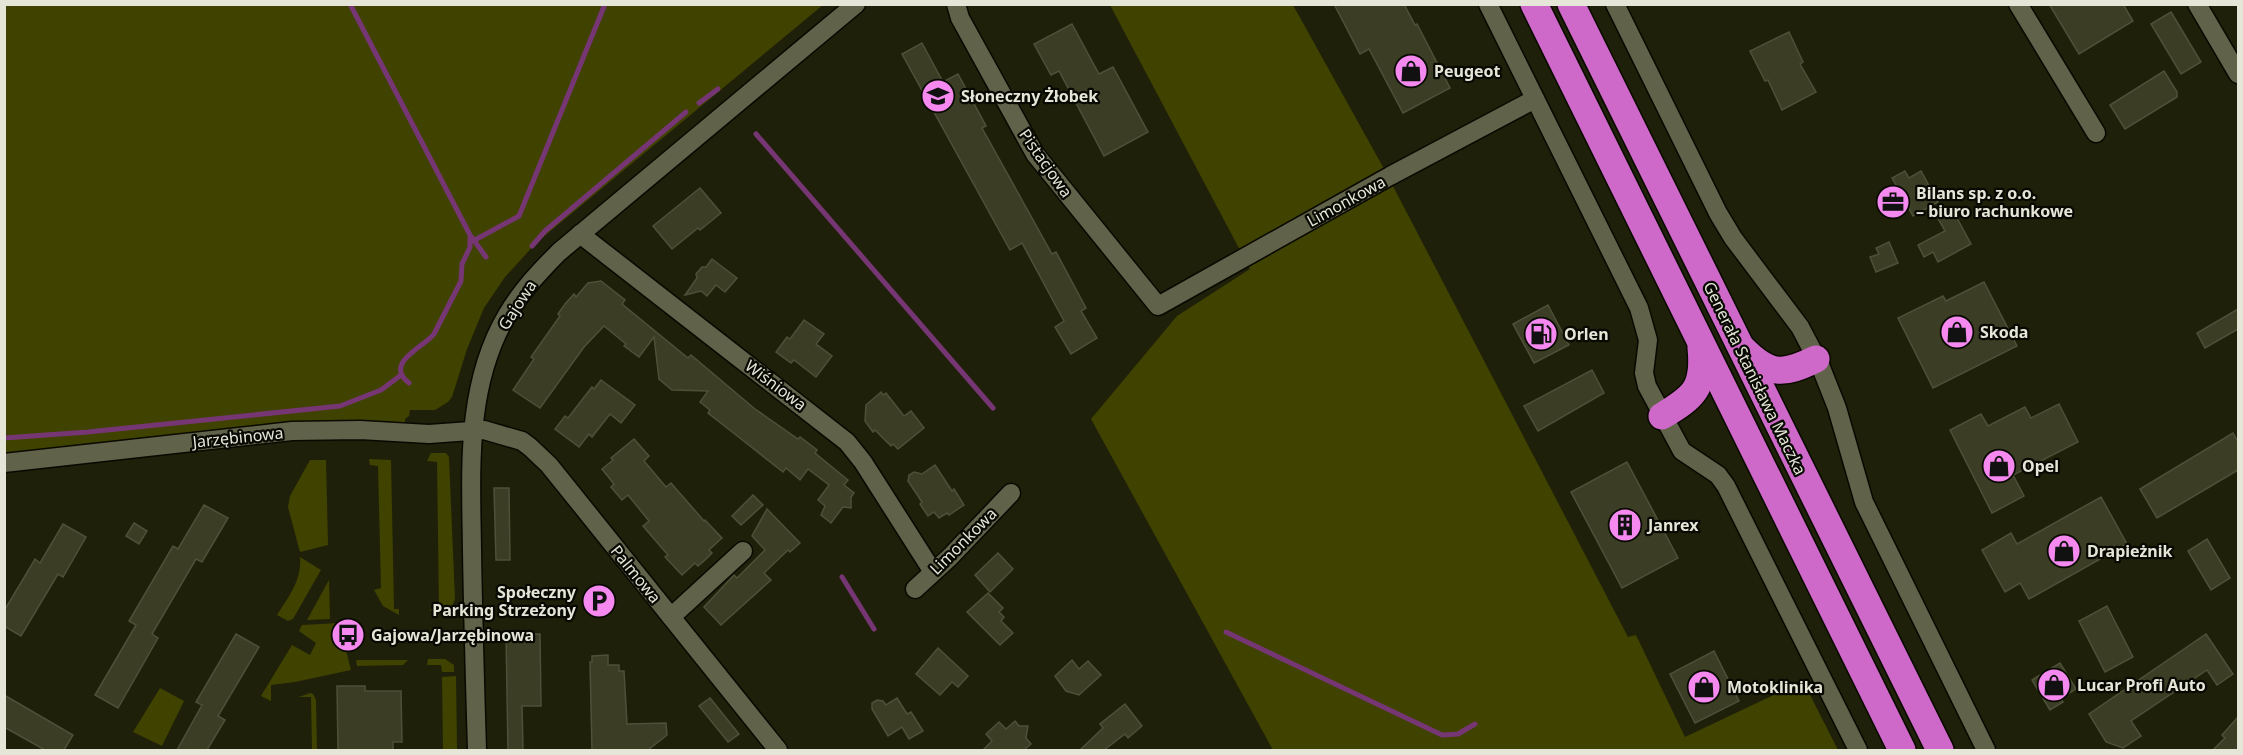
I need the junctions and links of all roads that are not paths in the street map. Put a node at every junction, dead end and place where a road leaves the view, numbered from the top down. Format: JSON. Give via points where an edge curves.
{"nodes":[{"id":1,"x":856,"y":4,"type":"edge"},
{"id":2,"x":956,"y":4,"type":"edge"},
{"id":3,"x":1488,"y":4,"type":"edge"},
{"id":4,"x":1534,"y":4,"type":"edge"},
{"id":5,"x":1571,"y":4,"type":"edge"},
{"id":6,"x":1615,"y":4,"type":"edge"},
{"id":7,"x":2018,"y":4,"type":"edge"},
{"id":8,"x":2197,"y":4,"type":"edge"},
{"id":9,"x":2238,"y":74,"type":"edge"},
{"id":10,"x":1535,"y":99,"type":"junction"},
{"id":11,"x":2096,"y":133,"type":"dead end"},
{"id":12,"x":580,"y":234,"type":"junction"},
{"id":13,"x":1158,"y":306,"type":"joint"},
{"id":14,"x":1701,"y":344,"type":"junction"},
{"id":15,"x":1739,"y":345,"type":"junction"},
{"id":16,"x":1806,"y":364,"type":"junction"},
{"id":17,"x":1688,"y":400,"type":"junction"},
{"id":18,"x":1662,"y":416,"type":"junction"},
{"id":19,"x":1776,"y":419,"type":"junction"},
{"id":20,"x":1738,"y":420,"type":"junction"},
{"id":21,"x":472,"y":431,"type":"junction"},
{"id":22,"x":4,"y":463,"type":"edge"},
{"id":23,"x":1011,"y":493,"type":"dead end"},
{"id":24,"x":743,"y":551,"type":"dead end"},
{"id":25,"x":933,"y":572,"type":"junction"},
{"id":26,"x":915,"y":589,"type":"dead end"},
{"id":27,"x":671,"y":617,"type":"junction"},
{"id":28,"x":477,"y":750,"type":"edge"},
{"id":29,"x":777,"y":750,"type":"edge"},
{"id":30,"x":1858,"y":750,"type":"edge"},
{"id":31,"x":1902,"y":750,"type":"edge"},
{"id":32,"x":1940,"y":750,"type":"edge"},
{"id":33,"x":1986,"y":750,"type":"edge"}],
"edges":[{"from":1,"to":12,"type":"street","name":"Gajowa"},
{"from":2,"to":13,"type":"street","name":"Pistacjowa","via":[[1035,154]]},
{"from":3,"to":10,"type":"street"},
{"from":4,"to":14,"type":"highway","name":"Generała Stanisława Maczka"},
{"from":5,"to":15,"type":"highway","name":"Generała Stanisława Maczka"},
{"from":6,"to":16,"type":"street","via":[[1718,213],[1800,327]]},
{"from":7,"to":11,"type":"street"},
{"from":8,"to":9,"type":"street"},
{"from":10,"to":13,"type":"street","name":"Limonkowa"},
{"from":10,"to":18,"type":"street","via":[[1639,308],[1648,340],[1644,374]]},
{"from":12,"to":21,"type":"street","name":"Gajowa","via":[[544,267],[506,316],[478,391]]},
{"from":12,"to":25,"type":"street","name":"Wiśniowa","via":[[847,442]]},
{"from":14,"to":17,"type":"highway","via":[[1701,378]]},
{"from":14,"to":20,"type":"highway","name":"Generała Stanisława Maczka"},
{"from":15,"to":16,"type":"highway","via":[[1764,365],[1779,371]]},
{"from":15,"to":19,"type":"highway","name":"Generała Stanisława Maczka"},
{"from":16,"to":19,"type":"highway","via":[[1784,382],[1776,400]]},
{"from":16,"to":33,"type":"street","via":[[1838,408],[1864,502]]},
{"from":17,"to":18,"type":"highway"},
{"from":17,"to":20,"type":"highway","via":[[1711,403]]},
{"from":18,"to":30,"type":"street","via":[[1682,451],[1718,475],[1726,486]]},
{"from":19,"to":32,"type":"highway","name":"Generała Stanisława Maczka"},
{"from":20,"to":31,"type":"highway","name":"Generała Stanisława Maczka"},
{"from":21,"to":22,"type":"street","name":"Jarzębinowa","via":[[291,431]]},
{"from":21,"to":27,"type":"street","name":"Palmowa","via":[[503,434],[522,441],[537,453]]},
{"from":21,"to":28,"type":"street","name":"Gajowa"},
{"from":23,"to":25,"type":"street","name":"Limonkowa"},
{"from":24,"to":27,"type":"street"},
{"from":25,"to":26,"type":"street","name":"Limonkowa"},
{"from":27,"to":29,"type":"street","name":"Palmowa"}]}
